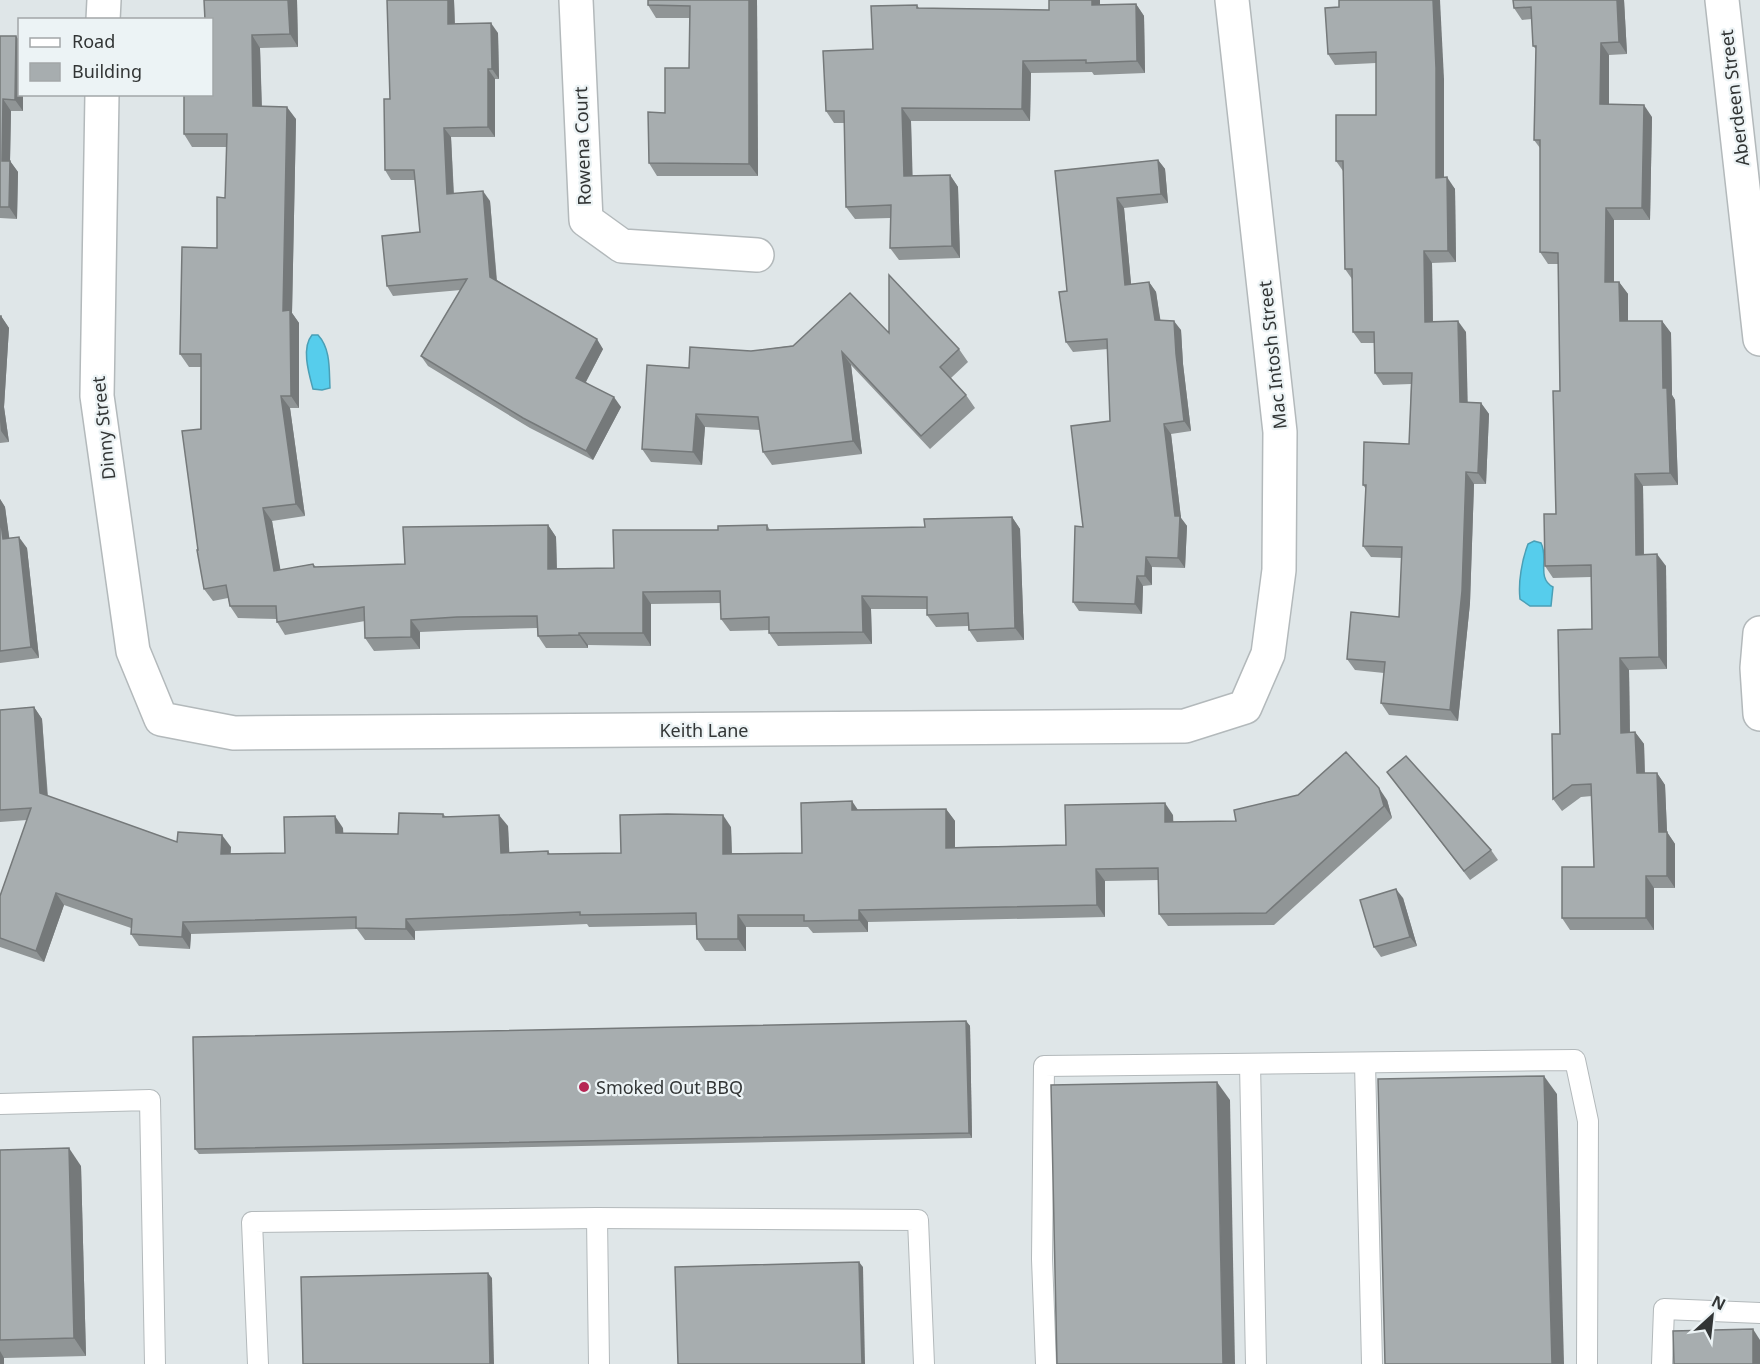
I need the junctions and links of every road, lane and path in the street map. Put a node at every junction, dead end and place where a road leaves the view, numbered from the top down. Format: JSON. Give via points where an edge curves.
{"nodes":[{"id":1,"x":104,"y":0,"type":"edge"},
{"id":2,"x":576,"y":0,"type":"edge"},
{"id":3,"x":1232,"y":0,"type":"edge"},
{"id":4,"x":1722,"y":0,"type":"edge"},
{"id":5,"x":103,"y":18,"type":"edge"},
{"id":6,"x":102,"y":96,"type":"edge"},
{"id":7,"x":757,"y":255,"type":"dead end"},
{"id":8,"x":1760,"y":339,"type":"edge"},
{"id":9,"x":1760,"y":633,"type":"edge"},
{"id":10,"x":1759,"y":668,"type":"edge"},
{"id":11,"x":1245,"y":707,"type":"joint"},
{"id":12,"x":1760,"y":714,"type":"edge"},
{"id":13,"x":161,"y":719,"type":"joint"},
{"id":14,"x":1365,"y":1063,"type":"junction"},
{"id":15,"x":1250,"y":1064,"type":"junction"},
{"id":16,"x":0,"y":1104,"type":"edge"},
{"id":17,"x":597,"y":1218,"type":"junction"},
{"id":18,"x":1760,"y":1313,"type":"edge"},
{"id":19,"x":156,"y":1364,"type":"edge"},
{"id":20,"x":258,"y":1364,"type":"edge"},
{"id":21,"x":599,"y":1364,"type":"edge"},
{"id":22,"x":924,"y":1364,"type":"edge"},
{"id":23,"x":1046,"y":1364,"type":"edge"},
{"id":24,"x":1256,"y":1364,"type":"edge"},
{"id":25,"x":1372,"y":1364,"type":"edge"},
{"id":26,"x":1587,"y":1364,"type":"edge"},
{"id":27,"x":1662,"y":1364,"type":"edge"}],
"edges":[{"from":1,"to":5,"type":"street"},
{"from":2,"to":7,"type":"street","name":"Rowena Court","via":[[586,220],[622,246]]},
{"from":3,"to":11,"type":"street","name":"Mac Intosh Street","via":[[1280,432],[1279,570],[1271,633],[1268,654]]},
{"from":4,"to":8,"type":"street","name":"Aberdeen Street"},
{"from":6,"to":13,"type":"street","name":"Dinny Street","via":[[97,396],[133,651]]},
{"from":9,"to":10,"type":"street"},
{"from":10,"to":12,"type":"street"},
{"from":11,"to":13,"type":"street","name":"Keith Lane","via":[[1173,727],[234,733]]},
{"from":14,"to":15,"type":"lane"},
{"from":14,"to":25,"type":"lane"},
{"from":14,"to":26,"type":"lane","via":[[1575,1060],[1588,1121]]},
{"from":15,"to":23,"type":"lane","via":[[1044,1066],[1042,1259]]},
{"from":15,"to":24,"type":"lane"},
{"from":16,"to":19,"type":"lane","via":[[150,1100]]},
{"from":17,"to":20,"type":"lane","via":[[252,1221]]},
{"from":17,"to":21,"type":"lane"},
{"from":17,"to":22,"type":"lane","via":[[918,1220]]},
{"from":18,"to":27,"type":"lane","via":[[1664,1309]]}]}
